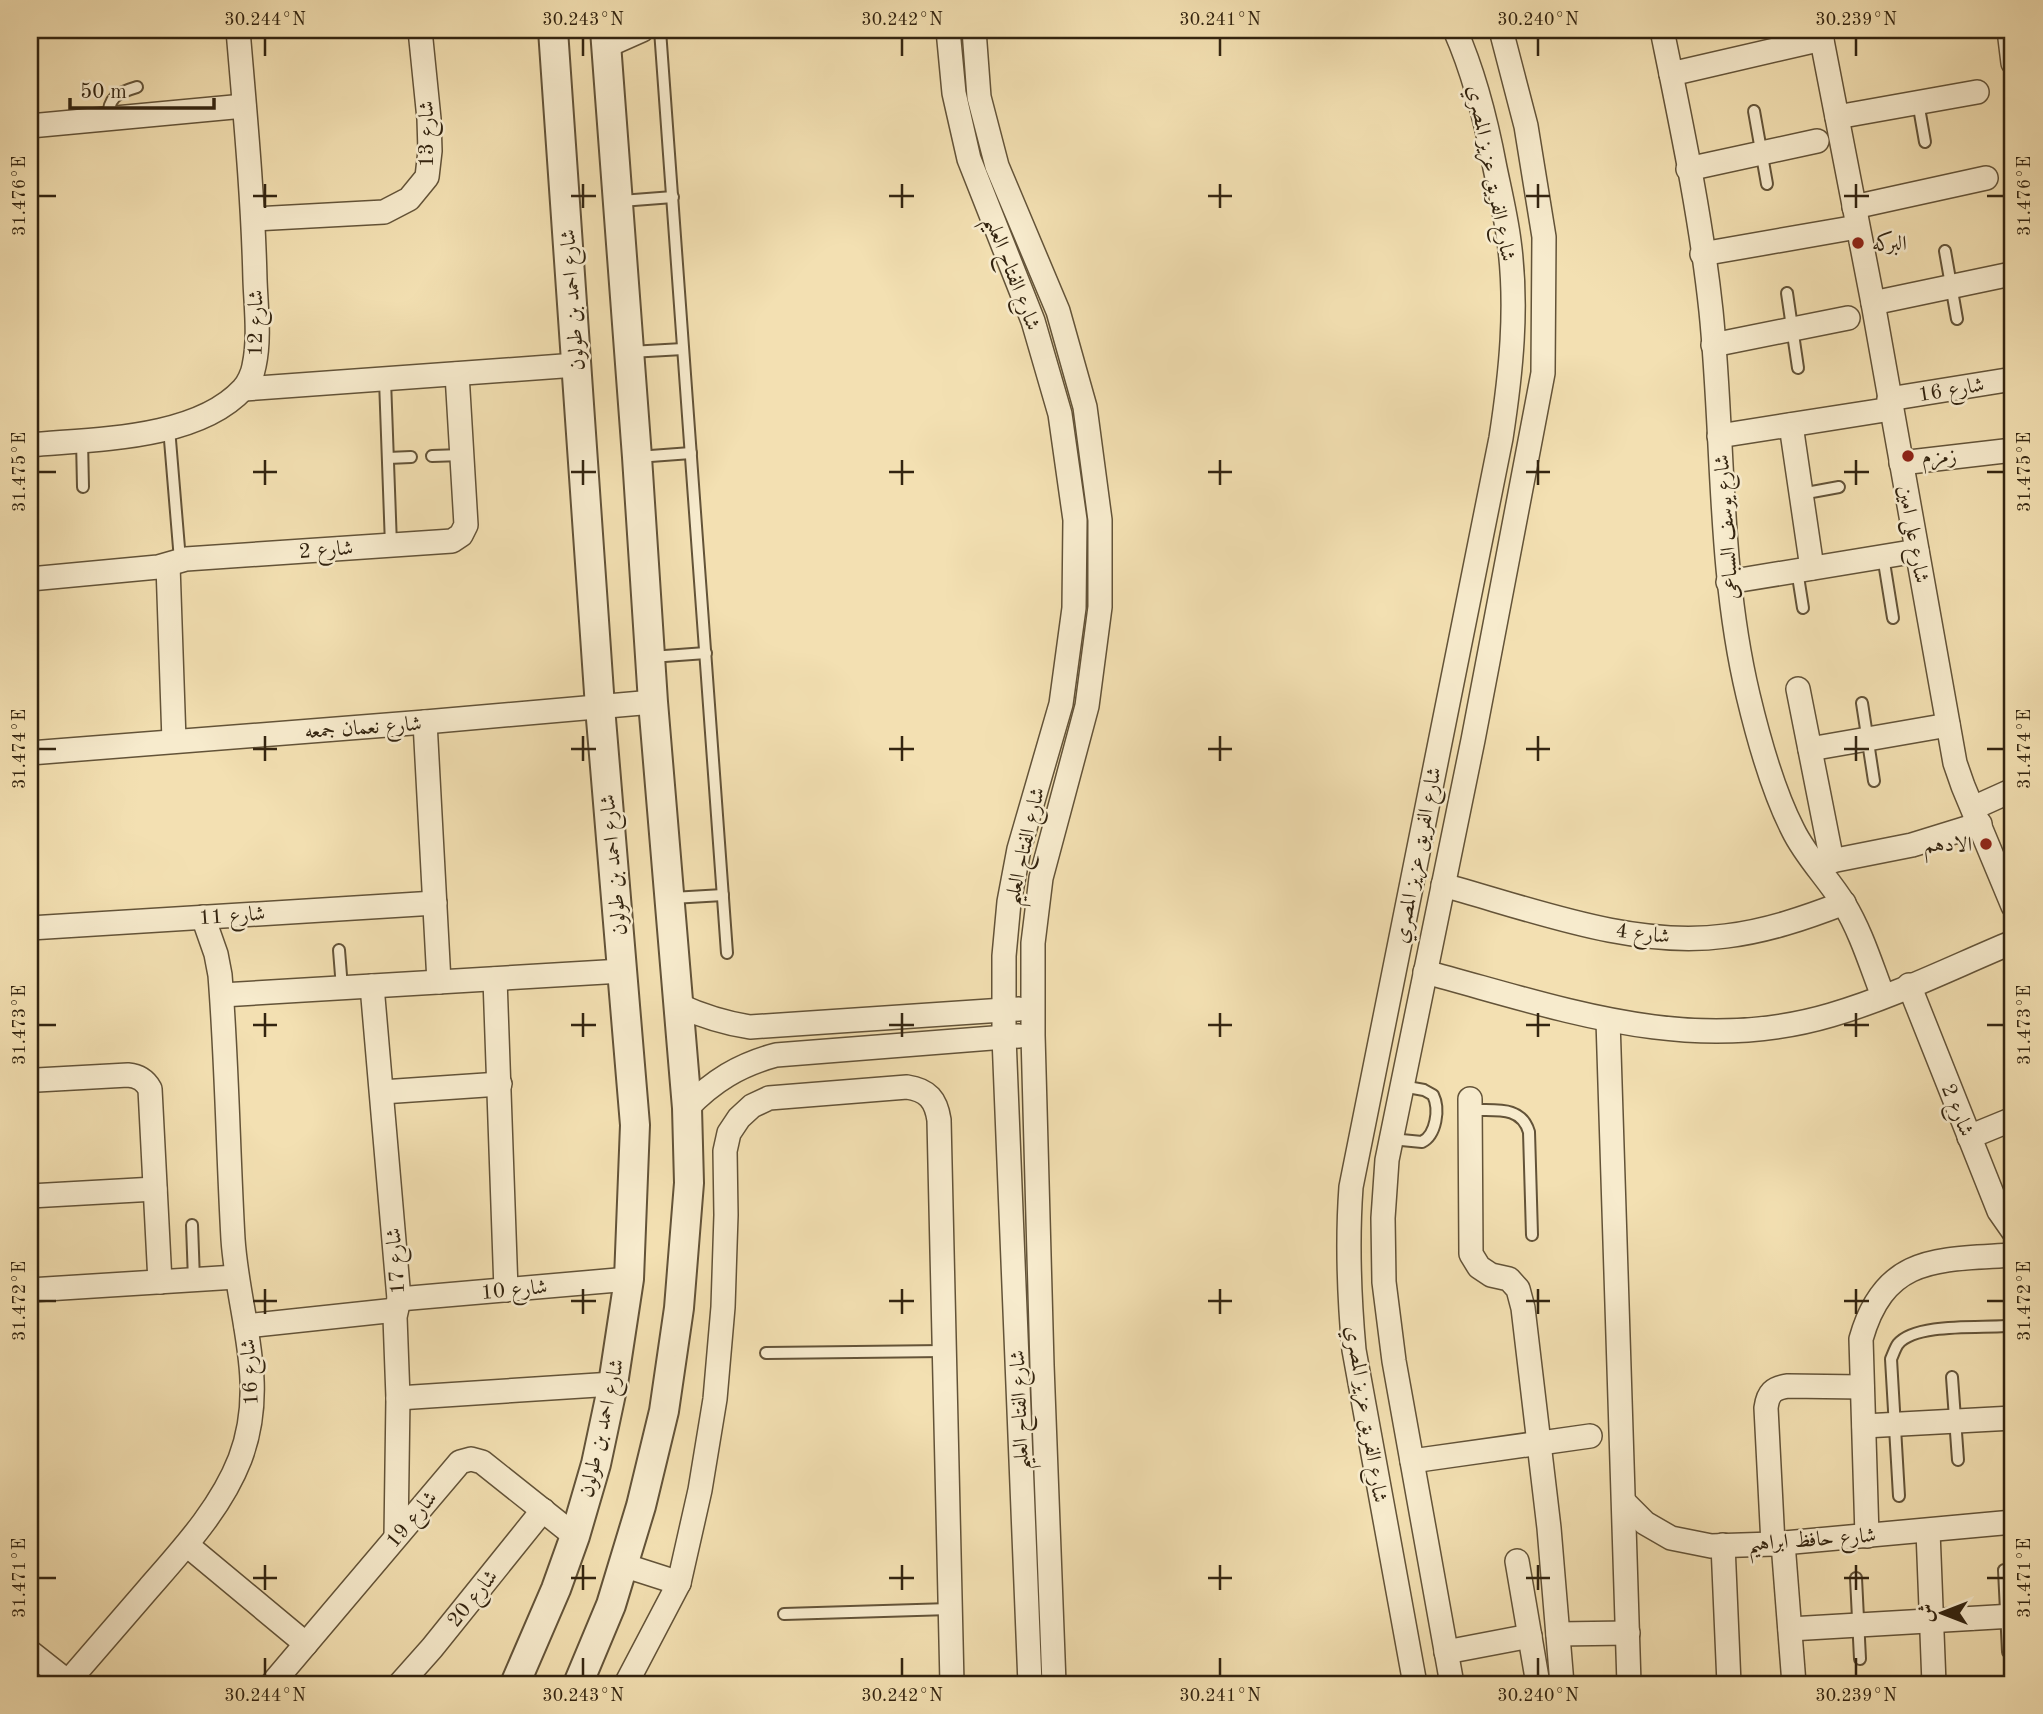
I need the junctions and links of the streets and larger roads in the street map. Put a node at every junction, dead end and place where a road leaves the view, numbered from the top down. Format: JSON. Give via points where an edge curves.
{"nodes":[{"id":1,"x":238,"y":30,"type":"edge"},
{"id":2,"x":420,"y":30,"type":"edge"},
{"id":3,"x":553,"y":30,"type":"edge"},
{"id":4,"x":642,"y":30,"type":"edge"},
{"id":5,"x":948,"y":30,"type":"edge"},
{"id":6,"x":974,"y":30,"type":"edge"},
{"id":7,"x":1455,"y":30,"type":"edge"},
{"id":8,"x":1501,"y":30,"type":"edge"},
{"id":9,"x":1662,"y":30,"type":"edge"},
{"id":10,"x":2009,"y":30,"type":"edge"},
{"id":11,"x":1821,"y":34,"type":"edge"},
{"id":12,"x":605,"y":38,"type":"edge"},
{"id":13,"x":2013,"y":63,"type":"edge"},
{"id":14,"x":1671,"y":74,"type":"junction"},
{"id":15,"x":1977,"y":92,"type":"dead end"},
{"id":16,"x":244,"y":106,"type":"junction"},
{"id":17,"x":1837,"y":117,"type":"junction"},
{"id":18,"x":30,"y":126,"type":"edge"},
{"id":19,"x":1817,"y":141,"type":"dead end"},
{"id":20,"x":1688,"y":169,"type":"junction"},
{"id":21,"x":1986,"y":178,"type":"dead end"},
{"id":22,"x":1856,"y":217,"type":"junction"},
{"id":23,"x":254,"y":219,"type":"junction"},
{"id":24,"x":1702,"y":254,"type":"junction"},
{"id":25,"x":2011,"y":274,"type":"dead end"},
{"id":26,"x":1872,"y":303,"type":"junction"},
{"id":27,"x":1848,"y":318,"type":"dead end"},
{"id":28,"x":1713,"y":345,"type":"junction"},
{"id":29,"x":576,"y":365,"type":"junction"},
{"id":30,"x":457,"y":374,"type":"junction"},
{"id":31,"x":2013,"y":379,"type":"edge"},
{"id":32,"x":244,"y":389,"type":"junction"},
{"id":33,"x":1890,"y":404,"type":"junction"},
{"id":34,"x":1791,"y":425,"type":"junction"},
{"id":35,"x":1719,"y":436,"type":"junction"},
{"id":36,"x":30,"y":445,"type":"edge"},
{"id":37,"x":2013,"y":450,"type":"edge"},
{"id":38,"x":1901,"y":463,"type":"junction"},
{"id":39,"x":1075,"y":520,"type":"junction"},
{"id":40,"x":1100,"y":520,"type":"junction"},
{"id":41,"x":1917,"y":551,"type":"junction"},
{"id":42,"x":174,"y":563,"type":"junction"},
{"id":43,"x":1805,"y":569,"type":"junction"},
{"id":44,"x":30,"y":579,"type":"edge"},
{"id":45,"x":1728,"y":582,"type":"junction"},
{"id":46,"x":1468,"y":604,"type":"junction"},
{"id":47,"x":1499,"y":609,"type":"junction"},
{"id":48,"x":1456,"y":662,"type":"junction"},
{"id":49,"x":1487,"y":667,"type":"junction"},
{"id":50,"x":1798,"y":689,"type":"dead end"},
{"id":51,"x":653,"y":702,"type":"junction"},
{"id":52,"x":600,"y":707,"type":"junction"},
{"id":53,"x":425,"y":722,"type":"junction"},
{"id":54,"x":1948,"y":726,"type":"junction"},
{"id":55,"x":174,"y":741,"type":"junction"},
{"id":56,"x":1810,"y":749,"type":"junction"},
{"id":57,"x":30,"y":753,"type":"edge"},
{"id":58,"x":2013,"y":790,"type":"edge"},
{"id":59,"x":1976,"y":816,"type":"junction"},
{"id":60,"x":1824,"y":863,"type":"junction"},
{"id":61,"x":1443,"y":885,"type":"junction"},
{"id":62,"x":435,"y":903,"type":"junction"},
{"id":63,"x":1844,"y":903,"type":"junction"},
{"id":64,"x":2013,"y":906,"type":"edge"},
{"id":65,"x":203,"y":917,"type":"junction"},
{"id":66,"x":30,"y":928,"type":"edge"},
{"id":67,"x":2013,"y":942,"type":"edge"},
{"id":68,"x":622,"y":971,"type":"junction"},
{"id":69,"x":1425,"y":972,"type":"junction"},
{"id":70,"x":495,"y":979,"type":"junction"},
{"id":71,"x":439,"y":982,"type":"junction"},
{"id":72,"x":1909,"y":985,"type":"junction"},
{"id":73,"x":372,"y":986,"type":"junction"},
{"id":74,"x":222,"y":995,"type":"junction"},
{"id":75,"x":1883,"y":996,"type":"junction"},
{"id":76,"x":678,"y":1005,"type":"junction"},
{"id":77,"x":1032,"y":1008,"type":"junction"},
{"id":78,"x":1003,"y":1010,"type":"junction"},
{"id":79,"x":926,"y":1015,"type":"junction"},
{"id":80,"x":1608,"y":1020,"type":"junction"},
{"id":81,"x":750,"y":1027,"type":"junction"},
{"id":82,"x":1033,"y":1035,"type":"junction"},
{"id":83,"x":1004,"y":1037,"type":"junction"},
{"id":84,"x":940,"y":1042,"type":"junction"},
{"id":85,"x":752,"y":1062,"type":"junction"},
{"id":86,"x":30,"y":1079,"type":"edge"},
{"id":87,"x":500,"y":1084,"type":"junction"},
{"id":88,"x":382,"y":1092,"type":"junction"},
{"id":89,"x":1470,"y":1105,"type":"road end"},
{"id":90,"x":687,"y":1108,"type":"junction"},
{"id":91,"x":2013,"y":1119,"type":"edge"},
{"id":92,"x":1969,"y":1138,"type":"junction"},
{"id":93,"x":155,"y":1189,"type":"junction"},
{"id":94,"x":30,"y":1196,"type":"edge"},
{"id":95,"x":2013,"y":1231,"type":"edge"},
{"id":96,"x":2013,"y":1255,"type":"edge"},
{"id":97,"x":236,"y":1277,"type":"junction"},
{"id":98,"x":629,"y":1279,"type":"junction"},
{"id":99,"x":160,"y":1282,"type":"junction"},
{"id":100,"x":30,"y":1290,"type":"edge"},
{"id":101,"x":506,"y":1290,"type":"junction"},
{"id":102,"x":398,"y":1305,"type":"junction"},
{"id":103,"x":246,"y":1326,"type":"junction"},
{"id":104,"x":613,"y":1384,"type":"junction"},
{"id":105,"x":1862,"y":1387,"type":"junction"},
{"id":106,"x":398,"y":1398,"type":"junction"},
{"id":107,"x":2013,"y":1418,"type":"edge"},
{"id":108,"x":1864,"y":1426,"type":"junction"},
{"id":109,"x":1590,"y":1436,"type":"dead end"},
{"id":110,"x":1539,"y":1444,"type":"junction"},
{"id":111,"x":1412,"y":1461,"type":"junction"},
{"id":112,"x":1624,"y":1502,"type":"junction"},
{"id":113,"x":543,"y":1510,"type":"junction"},
{"id":114,"x":2013,"y":1522,"type":"edge"},
{"id":115,"x":1928,"y":1531,"type":"junction"},
{"id":116,"x":575,"y":1536,"type":"junction"},
{"id":117,"x":1867,"y":1536,"type":"junction"},
{"id":118,"x":396,"y":1537,"type":"junction"},
{"id":119,"x":1778,"y":1543,"type":"junction"},
{"id":120,"x":187,"y":1545,"type":"junction"},
{"id":121,"x":1723,"y":1545,"type":"junction"},
{"id":122,"x":1517,"y":1561,"type":"dead end"},
{"id":123,"x":623,"y":1565,"type":"junction"},
{"id":124,"x":679,"y":1583,"type":"junction"},
{"id":125,"x":2010,"y":1616,"type":"edge"},
{"id":126,"x":1932,"y":1621,"type":"junction"},
{"id":127,"x":1790,"y":1629,"type":"junction"},
{"id":128,"x":1628,"y":1633,"type":"junction"},
{"id":129,"x":1558,"y":1634,"type":"junction"},
{"id":130,"x":1530,"y":1636,"type":"junction"},
{"id":131,"x":306,"y":1644,"type":"junction"},
{"id":132,"x":30,"y":1652,"type":"edge"},
{"id":133,"x":1446,"y":1652,"type":"junction"},
{"id":134,"x":67,"y":1683,"type":"edge"},
{"id":135,"x":272,"y":1684,"type":"edge"},
{"id":136,"x":400,"y":1684,"type":"edge"},
{"id":137,"x":515,"y":1684,"type":"edge"},
{"id":138,"x":578,"y":1684,"type":"edge"},
{"id":139,"x":626,"y":1684,"type":"edge"},
{"id":140,"x":952,"y":1684,"type":"edge"},
{"id":141,"x":1030,"y":1684,"type":"edge"},
{"id":142,"x":1054,"y":1684,"type":"edge"},
{"id":143,"x":1415,"y":1684,"type":"edge"},
{"id":144,"x":1452,"y":1684,"type":"edge"},
{"id":145,"x":1538,"y":1684,"type":"edge"},
{"id":146,"x":1562,"y":1684,"type":"edge"},
{"id":147,"x":1629,"y":1684,"type":"edge"},
{"id":148,"x":1729,"y":1684,"type":"edge"},
{"id":149,"x":1794,"y":1684,"type":"edge"},
{"id":150,"x":1934,"y":1684,"type":"edge"}],
"edges":[{"from":1,"to":16,"type":"street","name":"شارع 12"},
{"from":2,"to":23,"type":"street","name":"شارع 13","via":[[430,151],[427,177],[409,199],[384,212]]},
{"from":3,"to":29,"type":"street","name":"شارع احمد بن طولون"},
{"from":4,"to":12,"type":"street"},
{"from":5,"to":39,"type":"street","name":"شارع الفتاح العليم","via":[[954,93],[969,159],[1033,321],[1060,414]]},
{"from":6,"to":40,"type":"street","name":"شارع الفتاح العليم","via":[[979,97],[997,166],[1058,311],[1085,407]]},
{"from":7,"to":46,"type":"street","name":"شارع الفريق عزيز المصري","via":[[1471,64],[1485,117],[1509,242],[1513,307],[1503,425]]},
{"from":8,"to":47,"type":"street","name":"شارع الفريق عزيز المصري","via":[[1526,126],[1544,237],[1545,336],[1540,393]]},
{"from":9,"to":14,"type":"street","name":"شارع يوسف السباعى"},
{"from":10,"to":13,"type":"street"},
{"from":11,"to":14,"type":"street"},
{"from":11,"to":17,"type":"street","name":"شارع على امين"},
{"from":12,"to":51,"type":"street"},
{"from":14,"to":20,"type":"street","name":"شارع يوسف السباعى"},
{"from":15,"to":17,"type":"street"},
{"from":16,"to":18,"type":"street"},
{"from":16,"to":23,"type":"street","name":"شارع 12"},
{"from":17,"to":22,"type":"street","name":"شارع على امين"},
{"from":19,"to":20,"type":"street"},
{"from":20,"to":24,"type":"street","name":"شارع يوسف السباعى"},
{"from":21,"to":22,"type":"street"},
{"from":22,"to":24,"type":"street"},
{"from":22,"to":26,"type":"street","name":"شارع على امين"},
{"from":23,"to":32,"type":"street","name":"شارع 12","via":[[257,342],[254,368]]},
{"from":24,"to":28,"type":"street","name":"شارع يوسف السباعى"},
{"from":25,"to":26,"type":"street"},
{"from":26,"to":33,"type":"street","name":"شارع على امين"},
{"from":27,"to":28,"type":"street"},
{"from":28,"to":35,"type":"street","name":"شارع يوسف السباعى"},
{"from":29,"to":30,"type":"street"},
{"from":29,"to":52,"type":"street","name":"شارع احمد بن طولون"},
{"from":30,"to":32,"type":"street"},
{"from":30,"to":42,"type":"street","name":"شارع 2","via":[[466,525],[461,535],[452,541]]},
{"from":31,"to":33,"type":"street","name":"شارع 16"},
{"from":32,"to":36,"type":"street","via":[[209,412],[169,428]]},
{"from":33,"to":34,"type":"street","name":"شارع 16"},
{"from":33,"to":38,"type":"street","name":"شارع على امين"},
{"from":34,"to":35,"type":"street","name":"شارع 16"},
{"from":34,"to":43,"type":"street"},
{"from":35,"to":45,"type":"street","name":"شارع يوسف السباعى"},
{"from":37,"to":38,"type":"street"},
{"from":38,"to":41,"type":"street","name":"شارع على امين"},
{"from":39,"to":40,"type":"street"},
{"from":39,"to":78,"type":"street","name":"شارع الفتاح العليم","via":[[1074,608],[1061,704],[1019,849],[1009,902]]},
{"from":40,"to":77,"type":"street","name":"شارع الفتاح العليم","via":[[1100,607],[1087,706],[1041,878]]},
{"from":41,"to":43,"type":"street"},
{"from":41,"to":54,"type":"street","name":"شارع على امين"},
{"from":42,"to":44,"type":"street","name":"شارع 2"},
{"from":42,"to":55,"type":"street"},
{"from":43,"to":45,"type":"street"},
{"from":45,"to":60,"type":"street","name":"شارع يوسف السباعى","via":[[1748,696],[1763,750],[1791,828],[1804,851]]},
{"from":46,"to":47,"type":"street","via":[[1482,611]]},
{"from":46,"to":48,"type":"street","name":"شارع الفريق عزيز المصري"},
{"from":47,"to":49,"type":"street","name":"شارع الفريق عزيز المصري"},
{"from":48,"to":49,"type":"street","via":[[1473,659]]},
{"from":48,"to":143,"type":"street","name":"شارع الفريق عزيز المصري","via":[[1351,1188],[1348,1235],[1354,1350]]},
{"from":49,"to":61,"type":"street","name":"شارع الفريق عزيز المصري"},
{"from":50,"to":56,"type":"street"},
{"from":51,"to":52,"type":"street","name":"شارع نعمان جمعه"},
{"from":51,"to":76,"type":"street"},
{"from":52,"to":53,"type":"street","name":"شارع نعمان جمعه"},
{"from":52,"to":68,"type":"street","name":"شارع احمد بن طولون"},
{"from":53,"to":55,"type":"street","name":"شارع نعمان جمعه"},
{"from":53,"to":62,"type":"street"},
{"from":54,"to":56,"type":"street"},
{"from":54,"to":59,"type":"street","name":"شارع على امين","via":[[1955,763]]},
{"from":55,"to":57,"type":"street","name":"شارع نعمان جمعه"},
{"from":56,"to":60,"type":"street"},
{"from":58,"to":59,"type":"street"},
{"from":59,"to":60,"type":"street","via":[[1912,845]]},
{"from":59,"to":64,"type":"street","name":"شارع على امين"},
{"from":60,"to":63,"type":"street","name":"شارع يوسف السباعى"},
{"from":61,"to":63,"type":"street","name":"شارع 4","via":[[1600,928],[1662,938],[1724,937],[1785,925]]},
{"from":61,"to":69,"type":"street","name":"شارع الفريق عزيز المصري"},
{"from":62,"to":65,"type":"street","name":"شارع 11"},
{"from":62,"to":71,"type":"street"},
{"from":63,"to":75,"type":"street","name":"شارع يوسف السباعى"},
{"from":65,"to":66,"type":"street","name":"شارع 11"},
{"from":65,"to":74,"type":"street","name":"شارع 16","via":[[216,954]]},
{"from":67,"to":72,"type":"street"},
{"from":68,"to":70,"type":"street"},
{"from":68,"to":98,"type":"street","name":"شارع احمد بن طولون","via":[[635,1125]]},
{"from":69,"to":80,"type":"street"},
{"from":69,"to":111,"type":"street","name":"شارع الفريق عزيز المصري","via":[[1387,1160],[1383,1218],[1384,1282]]},
{"from":70,"to":71,"type":"street"},
{"from":70,"to":87,"type":"street"},
{"from":71,"to":73,"type":"street"},
{"from":72,"to":75,"type":"street"},
{"from":72,"to":92,"type":"street","name":"شارع 2"},
{"from":73,"to":74,"type":"street"},
{"from":73,"to":88,"type":"street","name":"شارع 17"},
{"from":74,"to":97,"type":"street","name":"شارع 16"},
{"from":75,"to":80,"type":"street","via":[[1831,1015],[1722,1033]]},
{"from":76,"to":81,"type":"street","via":[[701,1016]]},
{"from":76,"to":90,"type":"street"},
{"from":77,"to":78,"type":"street"},
{"from":77,"to":82,"type":"street","name":"شارع الفتاح العليم"},
{"from":78,"to":79,"type":"street"},
{"from":78,"to":83,"type":"street","name":"شارع الفتاح العليم"},
{"from":79,"to":81,"type":"street"},
{"from":79,"to":84,"type":"street","via":[[943,1030]]},
{"from":80,"to":112,"type":"street"},
{"from":81,"to":85,"type":"street","via":[[746,1044]]},
{"from":82,"to":83,"type":"street"},
{"from":82,"to":142,"type":"street","name":"شارع الفتاح العليم"},
{"from":83,"to":84,"type":"street"},
{"from":83,"to":141,"type":"street","name":"شارع الفتاح العليم"},
{"from":84,"to":85,"type":"street","via":[[776,1055]]},
{"from":85,"to":90,"type":"street","via":[[727,1073]]},
{"from":86,"to":93,"type":"street","via":[[128,1075],[142,1079],[150,1089]]},
{"from":87,"to":88,"type":"street"},
{"from":87,"to":101,"type":"street"},
{"from":88,"to":102,"type":"street","name":"شارع 17"},
{"from":89,"to":110,"type":"street","via":[[1471,1254],[1479,1267],[1508,1279],[1518,1289]]},
{"from":90,"to":123,"type":"street","via":[[689,1183],[679,1308],[664,1411]]},
{"from":91,"to":92,"type":"street"},
{"from":92,"to":95,"type":"street","name":"شارع 2","via":[[1999,1211]]},
{"from":93,"to":94,"type":"street"},
{"from":93,"to":99,"type":"street"},
{"from":96,"to":105,"type":"street","via":[[1925,1263],[1902,1274],[1882,1292],[1868,1314],[1861,1339]]},
{"from":97,"to":99,"type":"street"},
{"from":97,"to":103,"type":"street","name":"شارع 16"},
{"from":98,"to":101,"type":"street","name":"شارع 10"},
{"from":98,"to":104,"type":"street","name":"شارع احمد بن طولون"},
{"from":99,"to":100,"type":"street"},
{"from":101,"to":102,"type":"street","name":"شارع 10"},
{"from":102,"to":103,"type":"street","name":"شارع 10"},
{"from":102,"to":106,"type":"street","name":"شارع 17"},
{"from":103,"to":120,"type":"street","name":"شارع 16","via":[[253,1380],[248,1433],[229,1483]]},
{"from":104,"to":106,"type":"street"},
{"from":104,"to":116,"type":"street","name":"شارع احمد بن طولون"},
{"from":105,"to":108,"type":"street"},
{"from":105,"to":119,"type":"street","via":[[1788,1386],[1776,1388],[1768,1396]]},
{"from":106,"to":118,"type":"street","name":"شارع 17"},
{"from":107,"to":108,"type":"street"},
{"from":108,"to":117,"type":"street"},
{"from":109,"to":110,"type":"street"},
{"from":110,"to":111,"type":"street"},
{"from":110,"to":129,"type":"street"},
{"from":111,"to":133,"type":"street","name":"شارع الفريق عزيز المصري"},
{"from":112,"to":121,"type":"street","name":"شارع حافظ ابراهيم","via":[[1645,1523],[1671,1538]]},
{"from":112,"to":128,"type":"street"},
{"from":113,"to":116,"type":"street","name":"شارع 19"},
{"from":113,"to":118,"type":"street","name":"شارع 19","via":[[482,1462],[465,1460]]},
{"from":113,"to":136,"type":"street","name":"شارع 20"},
{"from":114,"to":115,"type":"street","name":"شارع حافظ ابراهيم"},
{"from":115,"to":117,"type":"street","name":"شارع حافظ ابراهيم"},
{"from":115,"to":126,"type":"street"},
{"from":116,"to":137,"type":"street","name":"شارع احمد بن طولون"},
{"from":117,"to":119,"type":"street","name":"شارع حافظ ابراهيم"},
{"from":118,"to":131,"type":"street","name":"شارع 19"},
{"from":119,"to":121,"type":"street","name":"شارع حافظ ابراهيم"},
{"from":119,"to":127,"type":"street"},
{"from":120,"to":131,"type":"street"},
{"from":120,"to":134,"type":"street","name":"شارع 16"},
{"from":121,"to":148,"type":"street"},
{"from":122,"to":130,"type":"street"},
{"from":123,"to":124,"type":"street"},
{"from":123,"to":138,"type":"street"},
{"from":124,"to":139,"type":"street"},
{"from":124,"to":140,"type":"street","via":[[715,1399],[729,1133],[752,1106],[769,1098],[920,1089],[931,1096],[939,1120]]},
{"from":125,"to":126,"type":"street"},
{"from":126,"to":127,"type":"street"},
{"from":126,"to":150,"type":"street"},
{"from":127,"to":149,"type":"street"},
{"from":128,"to":129,"type":"street"},
{"from":128,"to":147,"type":"street"},
{"from":129,"to":146,"type":"street"},
{"from":130,"to":133,"type":"street"},
{"from":130,"to":145,"type":"street"},
{"from":131,"to":135,"type":"street","name":"شارع 19"},
{"from":132,"to":134,"type":"street"},
{"from":133,"to":144,"type":"street","name":"شارع الفريق عزيز المصري"}]}
